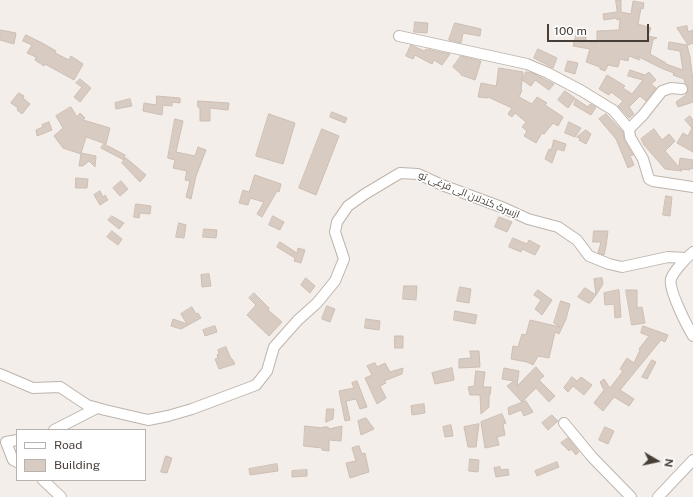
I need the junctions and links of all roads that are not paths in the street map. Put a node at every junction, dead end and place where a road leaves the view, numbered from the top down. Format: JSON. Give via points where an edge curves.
{"nodes":[{"id":1,"x":399,"y":36,"type":"dead end"},
{"id":2,"x":682,"y":89,"type":"dead end"},
{"id":3,"x":629,"y":129,"type":"junction"},
{"id":4,"x":693,"y":187,"type":"edge"},
{"id":5,"x":690,"y":255,"type":"edge"},
{"id":6,"x":693,"y":336,"type":"edge"},
{"id":7,"x":0,"y":374,"type":"edge"},
{"id":8,"x":97,"y":408,"type":"junction"},
{"id":9,"x":564,"y":423,"type":"dead end"},
{"id":10,"x":56,"y":429,"type":"edge"},
{"id":11,"x":16,"y":440,"type":"edge"},
{"id":12,"x":693,"y":460,"type":"edge"},
{"id":13,"x":16,"y":462,"type":"edge"},
{"id":14,"x":44,"y":481,"type":"edge"},
{"id":15,"x":61,"y":497,"type":"edge"},
{"id":16,"x":631,"y":497,"type":"edge"},
{"id":17,"x":658,"y":497,"type":"edge"}],
"edges":[{"from":1,"to":3,"type":"street","via":[[527,64],[582,91],[613,110]]},
{"from":2,"to":3,"type":"street","via":[[671,88],[662,91]]},
{"from":3,"to":4,"type":"street","via":[[630,137],[643,159],[649,179]]},
{"from":5,"to":6,"type":"street","via":[[671,278],[671,287]]},
{"from":5,"to":8,"type":"street","name":"ازسرک کندلان الی فرغی تو","via":[[622,267],[609,264],[590,256],[577,240],[558,227],[528,219],[418,174],[400,173],[348,206],[337,222],[335,232],[344,259],[335,281],[274,347],[267,371],[256,385],[192,409],[148,420]]},
{"from":7,"to":8,"type":"street","name":"ازسرک کندلان الی فرغی تو","via":[[33,388],[60,387],[87,405]]},
{"from":8,"to":10,"type":"street"},
{"from":9,"to":16,"type":"street","via":[[592,457]]},
{"from":11,"to":13,"type":"street","via":[[6,442]]},
{"from":12,"to":17,"type":"street"},
{"from":14,"to":15,"type":"street"}]}
